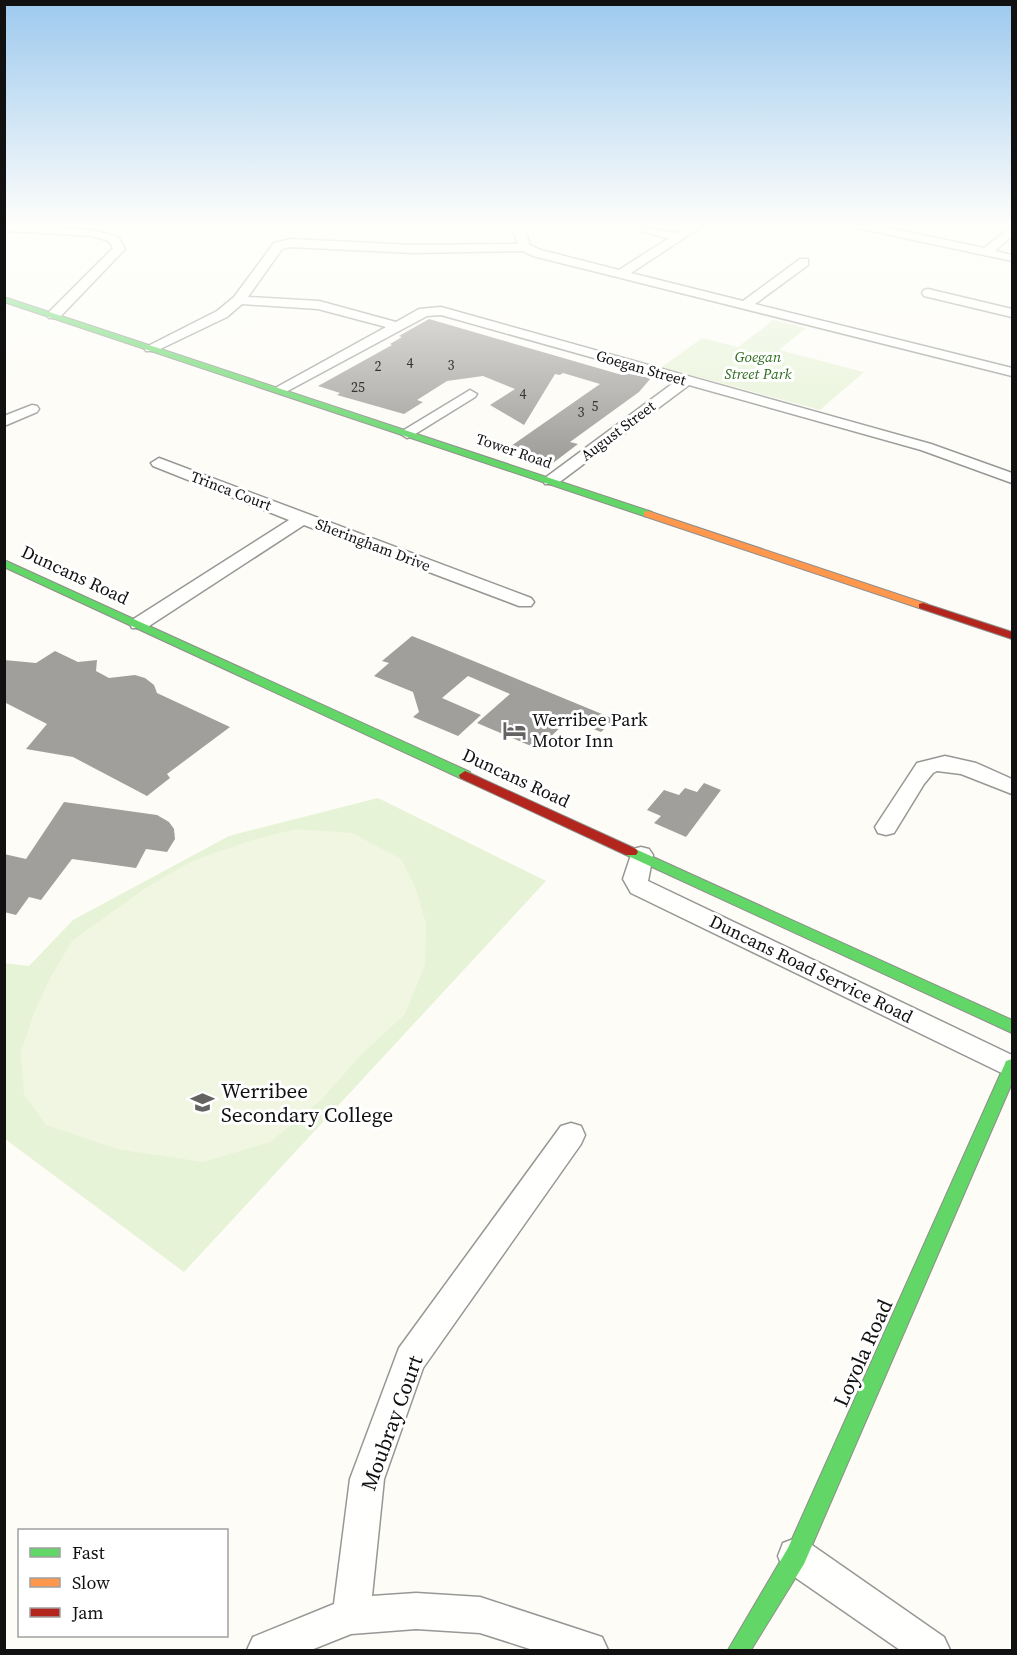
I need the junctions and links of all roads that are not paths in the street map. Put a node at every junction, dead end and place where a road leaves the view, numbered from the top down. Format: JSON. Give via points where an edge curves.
{"nodes":[{"id":1,"x":14,"y":302,"type":"edge"},
{"id":2,"x":67,"y":302,"type":"edge"},
{"id":3,"x":236,"y":302,"type":"edge"},
{"id":4,"x":275,"y":302,"type":"edge"},
{"id":5,"x":734,"y":302,"type":"edge"},
{"id":6,"x":749,"y":302,"type":"edge"},
{"id":7,"x":968,"y":302,"type":"edge"},
{"id":8,"x":745,"y":305,"type":"junction"},
{"id":9,"x":1012,"y":313,"type":"edge"},
{"id":10,"x":54,"y":315,"type":"junction"},
{"id":11,"x":396,"y":327,"type":"junction"},
{"id":12,"x":151,"y":348,"type":"junction"},
{"id":13,"x":1012,"y":372,"type":"edge"},
{"id":14,"x":685,"y":381,"type":"junction"},
{"id":15,"x":282,"y":390,"type":"junction"},
{"id":16,"x":470,"y":394,"type":"dead end"},
{"id":17,"x":32,"y":409,"type":"dead end"},
{"id":18,"x":4,"y":422,"type":"edge"},
{"id":19,"x":407,"y":433,"type":"junction"},
{"id":20,"x":159,"y":463,"type":"dead end"},
{"id":21,"x":1012,"y":478,"type":"edge"},
{"id":22,"x":552,"y":481,"type":"junction"},
{"id":23,"x":302,"y":519,"type":"junction"},
{"id":24,"x":4,"y":563,"type":"edge"},
{"id":25,"x":525,"y":603,"type":"dead end"},
{"id":26,"x":139,"y":624,"type":"junction"},
{"id":27,"x":1012,"y":636,"type":"edge"},
{"id":28,"x":1012,"y":787,"type":"edge"},
{"id":29,"x":886,"y":826,"type":"dead end"},
{"id":30,"x":641,"y":855,"type":"junction"},
{"id":31,"x":1012,"y":1027,"type":"edge"},
{"id":32,"x":1012,"y":1066,"type":"edge"},
{"id":33,"x":571,"y":1135,"type":"dead end"},
{"id":34,"x":796,"y":1556,"type":"junction"},
{"id":35,"x":351,"y":1616,"type":"junction"},
{"id":36,"x":266,"y":1650,"type":"edge"},
{"id":37,"x":589,"y":1650,"type":"edge"},
{"id":38,"x":739,"y":1650,"type":"edge"},
{"id":39,"x":931,"y":1650,"type":"edge"}],
"edges":[{"from":1,"to":10,"type":"street","name":"Tower Road"},
{"from":2,"to":10,"type":"street"},
{"from":3,"to":12,"type":"street","via":[[222,314]]},
{"from":4,"to":11,"type":"street","via":[[319,305]]},
{"from":5,"to":8,"type":"street"},
{"from":6,"to":8,"type":"street"},
{"from":7,"to":9,"type":"street"},
{"from":8,"to":13,"type":"street"},
{"from":10,"to":12,"type":"street","name":"Tower Road"},
{"from":11,"to":14,"type":"street","name":"Goegan Street","via":[[424,312],[441,311]]},
{"from":11,"to":15,"type":"street","name":"Goegan Street"},
{"from":12,"to":15,"type":"street","name":"Tower Road"},
{"from":14,"to":21,"type":"street","name":"Goegan Street","via":[[926,447]]},
{"from":14,"to":22,"type":"street","name":"August Street"},
{"from":15,"to":19,"type":"street","name":"Tower Road"},
{"from":16,"to":19,"type":"street"},
{"from":17,"to":18,"type":"street"},
{"from":19,"to":22,"type":"street","name":"Tower Road"},
{"from":20,"to":23,"type":"street","name":"Trinca Court"},
{"from":22,"to":27,"type":"street","name":"Tower Road"},
{"from":23,"to":25,"type":"street","name":"Sheringham Drive"},
{"from":23,"to":26,"type":"street","name":"Sheringham Drive"},
{"from":24,"to":26,"type":"street","name":"Duncans Road"},
{"from":26,"to":30,"type":"street","name":"Duncans Road"},
{"from":28,"to":29,"type":"street","via":[[957,765],[938,762],[923,769]]},
{"from":30,"to":31,"type":"street","name":"Duncans Road"},
{"from":30,"to":32,"type":"street","name":"Duncans Road Service Road","via":[[635,879],[639,887]]},
{"from":32,"to":34,"type":"street","name":"Loyola Road"},
{"from":33,"to":35,"type":"street","name":"Moubray Court","via":[[410,1359],[367,1479]]},
{"from":34,"to":38,"type":"street","name":"Loyola Road"},
{"from":34,"to":39,"type":"street"},
{"from":35,"to":36,"type":"street"},
{"from":35,"to":37,"type":"street","via":[[416,1611],[480,1615]]}]}
